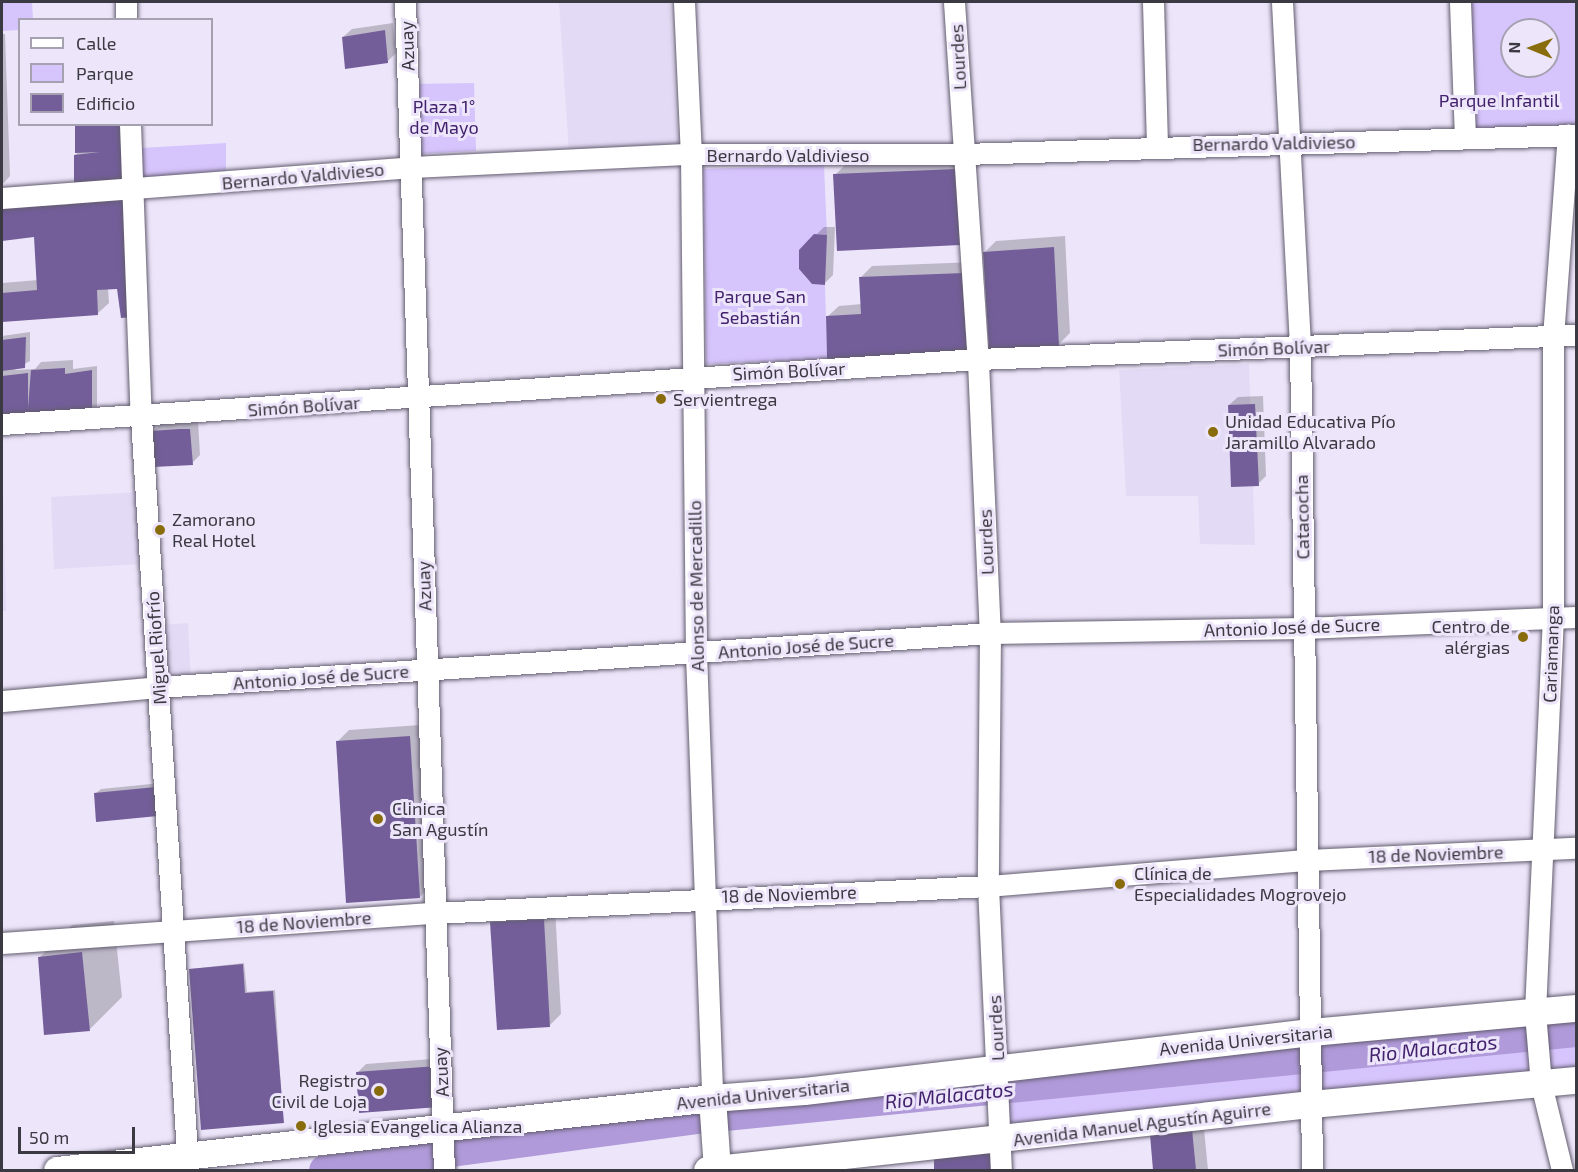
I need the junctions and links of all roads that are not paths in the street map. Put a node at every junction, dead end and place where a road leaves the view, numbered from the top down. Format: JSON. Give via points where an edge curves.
{"nodes":[{"id":1,"x":126,"y":2,"type":"edge"},
{"id":2,"x":405,"y":2,"type":"edge"},
{"id":3,"x":684,"y":2,"type":"edge"},
{"id":4,"x":954,"y":2,"type":"edge"},
{"id":5,"x":1153,"y":2,"type":"edge"},
{"id":6,"x":1282,"y":2,"type":"edge"},
{"id":7,"x":1460,"y":2,"type":"edge"},
{"id":8,"x":126,"y":18,"type":"edge"},
{"id":9,"x":130,"y":126,"type":"edge"},
{"id":10,"x":1572,"y":135,"type":"edge"},
{"id":11,"x":1465,"y":136,"type":"junction"},
{"id":12,"x":1290,"y":145,"type":"junction"},
{"id":13,"x":1157,"y":146,"type":"junction"},
{"id":14,"x":691,"y":154,"type":"junction"},
{"id":15,"x":964,"y":154,"type":"junction"},
{"id":16,"x":411,"y":167,"type":"junction"},
{"id":17,"x":133,"y":190,"type":"junction"},
{"id":18,"x":2,"y":198,"type":"edge"},
{"id":19,"x":1576,"y":335,"type":"edge"},
{"id":20,"x":1553,"y":337,"type":"junction"},
{"id":21,"x":1300,"y":347,"type":"junction"},
{"id":22,"x":978,"y":359,"type":"junction"},
{"id":23,"x":694,"y":376,"type":"junction"},
{"id":24,"x":418,"y":399,"type":"junction"},
{"id":25,"x":141,"y":417,"type":"junction"},
{"id":26,"x":2,"y":424,"type":"edge"},
{"id":27,"x":1553,"y":616,"type":"junction"},
{"id":28,"x":1576,"y":617,"type":"edge"},
{"id":29,"x":1304,"y":628,"type":"junction"},
{"id":30,"x":990,"y":633,"type":"junction"},
{"id":31,"x":696,"y":654,"type":"junction"},
{"id":32,"x":427,"y":670,"type":"junction"},
{"id":33,"x":158,"y":687,"type":"junction"},
{"id":34,"x":2,"y":701,"type":"edge"},
{"id":35,"x":1576,"y":848,"type":"edge"},
{"id":36,"x":1543,"y":850,"type":"junction"},
{"id":37,"x":1307,"y":860,"type":"junction"},
{"id":38,"x":988,"y":886,"type":"junction"},
{"id":39,"x":704,"y":897,"type":"junction"},
{"id":40,"x":434,"y":913,"type":"junction"},
{"id":41,"x":176,"y":932,"type":"junction"},
{"id":42,"x":2,"y":943,"type":"edge"},
{"id":43,"x":1576,"y":1008,"type":"edge"},
{"id":44,"x":1536,"y":1019,"type":"junction"},
{"id":45,"x":1311,"y":1040,"type":"junction"},
{"id":46,"x":999,"y":1075,"type":"junction"},
{"id":47,"x":1540,"y":1079,"type":"junction"},
{"id":48,"x":1576,"y":1080,"type":"edge"},
{"id":49,"x":1312,"y":1098,"type":"junction"},
{"id":50,"x":712,"y":1105,"type":"junction"},
{"id":51,"x":1000,"y":1132,"type":"junction"},
{"id":52,"x":444,"y":1136,"type":"junction"},
{"id":53,"x":188,"y":1164,"type":"edge"},
{"id":54,"x":714,"y":1168,"type":"edge"},
{"id":55,"x":57,"y":1170,"type":"edge"},
{"id":56,"x":444,"y":1170,"type":"edge"},
{"id":57,"x":1001,"y":1170,"type":"edge"},
{"id":58,"x":1312,"y":1170,"type":"edge"},
{"id":59,"x":1562,"y":1170,"type":"edge"}],
"edges":[{"from":1,"to":8,"type":"street"},
{"from":2,"to":16,"type":"street","name":"Azuay"},
{"from":3,"to":14,"type":"street","name":"Alonso de Mercadillo"},
{"from":4,"to":15,"type":"street","name":"Lourdes"},
{"from":5,"to":13,"type":"street"},
{"from":6,"to":12,"type":"street","name":"Catacocha"},
{"from":7,"to":11,"type":"street"},
{"from":9,"to":17,"type":"street","name":"Miguel Riofrío"},
{"from":10,"to":11,"type":"street","name":"Bernardo Valdivieso"},
{"from":10,"to":20,"type":"street","name":"Cariamanga"},
{"from":11,"to":12,"type":"street","name":"Bernardo Valdivieso"},
{"from":12,"to":13,"type":"street","name":"Bernardo Valdivieso"},
{"from":12,"to":21,"type":"street","name":"Catacocha"},
{"from":13,"to":15,"type":"street","name":"Bernardo Valdivieso"},
{"from":14,"to":15,"type":"street","name":"Bernardo Valdivieso"},
{"from":14,"to":16,"type":"street","name":"Bernardo Valdivieso"},
{"from":14,"to":23,"type":"street","name":"Alonso de Mercadillo"},
{"from":15,"to":22,"type":"street","name":"Lourdes"},
{"from":16,"to":17,"type":"street","name":"Bernardo Valdivieso"},
{"from":16,"to":24,"type":"street","name":"Azuay"},
{"from":17,"to":18,"type":"street","name":"Bernardo Valdivieso"},
{"from":17,"to":25,"type":"street","name":"Miguel Riofrío"},
{"from":19,"to":20,"type":"street","name":"Simón Bolívar"},
{"from":20,"to":21,"type":"street","name":"Simón Bolívar"},
{"from":20,"to":27,"type":"street","name":"Cariamanga"},
{"from":21,"to":22,"type":"street","name":"Simón Bolívar"},
{"from":21,"to":29,"type":"street","name":"Catacocha"},
{"from":22,"to":23,"type":"street","name":"Simón Bolívar"},
{"from":22,"to":30,"type":"street","name":"Lourdes"},
{"from":23,"to":24,"type":"street","name":"Simón Bolívar"},
{"from":23,"to":31,"type":"street","name":"Alonso de Mercadillo"},
{"from":24,"to":25,"type":"street","name":"Simón Bolívar"},
{"from":24,"to":32,"type":"street","name":"Azuay"},
{"from":25,"to":26,"type":"street","name":"Simón Bolívar"},
{"from":25,"to":33,"type":"street","name":"Miguel Riofrío"},
{"from":27,"to":28,"type":"street","name":"Antonio José de Sucre"},
{"from":27,"to":29,"type":"street","name":"Antonio José de Sucre"},
{"from":27,"to":36,"type":"street","name":"Cariamanga"},
{"from":29,"to":30,"type":"street","name":"Antonio José de Sucre"},
{"from":29,"to":37,"type":"street","name":"Catacocha"},
{"from":30,"to":31,"type":"street","name":"Antonio José de Sucre"},
{"from":30,"to":38,"type":"street","name":"Lourdes"},
{"from":31,"to":32,"type":"street","name":"Antonio José de Sucre"},
{"from":31,"to":39,"type":"street","name":"Alonso de Mercadillo"},
{"from":32,"to":33,"type":"street","name":"Antonio José de Sucre"},
{"from":32,"to":40,"type":"street","name":"Azuay"},
{"from":33,"to":34,"type":"street","name":"Antonio José de Sucre"},
{"from":33,"to":41,"type":"street","name":"Miguel Riofrío"},
{"from":35,"to":36,"type":"street","name":"18 de Noviembre"},
{"from":36,"to":37,"type":"street","name":"18 de Noviembre"},
{"from":36,"to":44,"type":"street","name":"Cariamanga"},
{"from":37,"to":38,"type":"street","name":"18 de Noviembre"},
{"from":37,"to":45,"type":"street","name":"Catacocha"},
{"from":38,"to":39,"type":"street","name":"18 de Noviembre"},
{"from":38,"to":46,"type":"street","name":"Lourdes"},
{"from":39,"to":40,"type":"street","name":"18 de Noviembre"},
{"from":39,"to":50,"type":"street","name":"Alonso de Mercadillo"},
{"from":40,"to":41,"type":"street","name":"18 de Noviembre"},
{"from":40,"to":52,"type":"street","name":"Azuay"},
{"from":41,"to":42,"type":"street","name":"18 de Noviembre"},
{"from":41,"to":53,"type":"street","name":"Miguel Riofrío"},
{"from":43,"to":44,"type":"main road","name":"Avenida Universitaria"},
{"from":44,"to":45,"type":"main road","name":"Avenida Universitaria"},
{"from":44,"to":47,"type":"street","name":"Cariamanga"},
{"from":45,"to":46,"type":"main road","name":"Avenida Universitaria"},
{"from":45,"to":49,"type":"street","name":"Catacocha"},
{"from":46,"to":50,"type":"main road","name":"Avenida Universitaria","via":[[804,1091]]},
{"from":46,"to":51,"type":"street","name":"Lourdes"},
{"from":47,"to":48,"type":"main road","name":"Avenida Manuel Agustín Aguirre"},
{"from":47,"to":49,"type":"main road","name":"Avenida Manuel Agustín Aguirre"},
{"from":47,"to":59,"type":"street","name":"Cariamanga"},
{"from":49,"to":51,"type":"main road","name":"Avenida Manuel Agustín Aguirre"},
{"from":49,"to":58,"type":"street","name":"Catacocha"},
{"from":50,"to":52,"type":"main road","name":"Avenida Universitaria"},
{"from":50,"to":54,"type":"main road","name":"Alonso de Mercadillo"},
{"from":51,"to":54,"type":"main road","name":"Avenida Manuel Agustín Aguirre"},
{"from":51,"to":57,"type":"street","name":"Lourdes"},
{"from":52,"to":53,"type":"main road","name":"Avenida Universitaria"},
{"from":52,"to":56,"type":"street","name":"Azuay"},
{"from":53,"to":55,"type":"main road","name":"Avenida Universitaria"}]}
